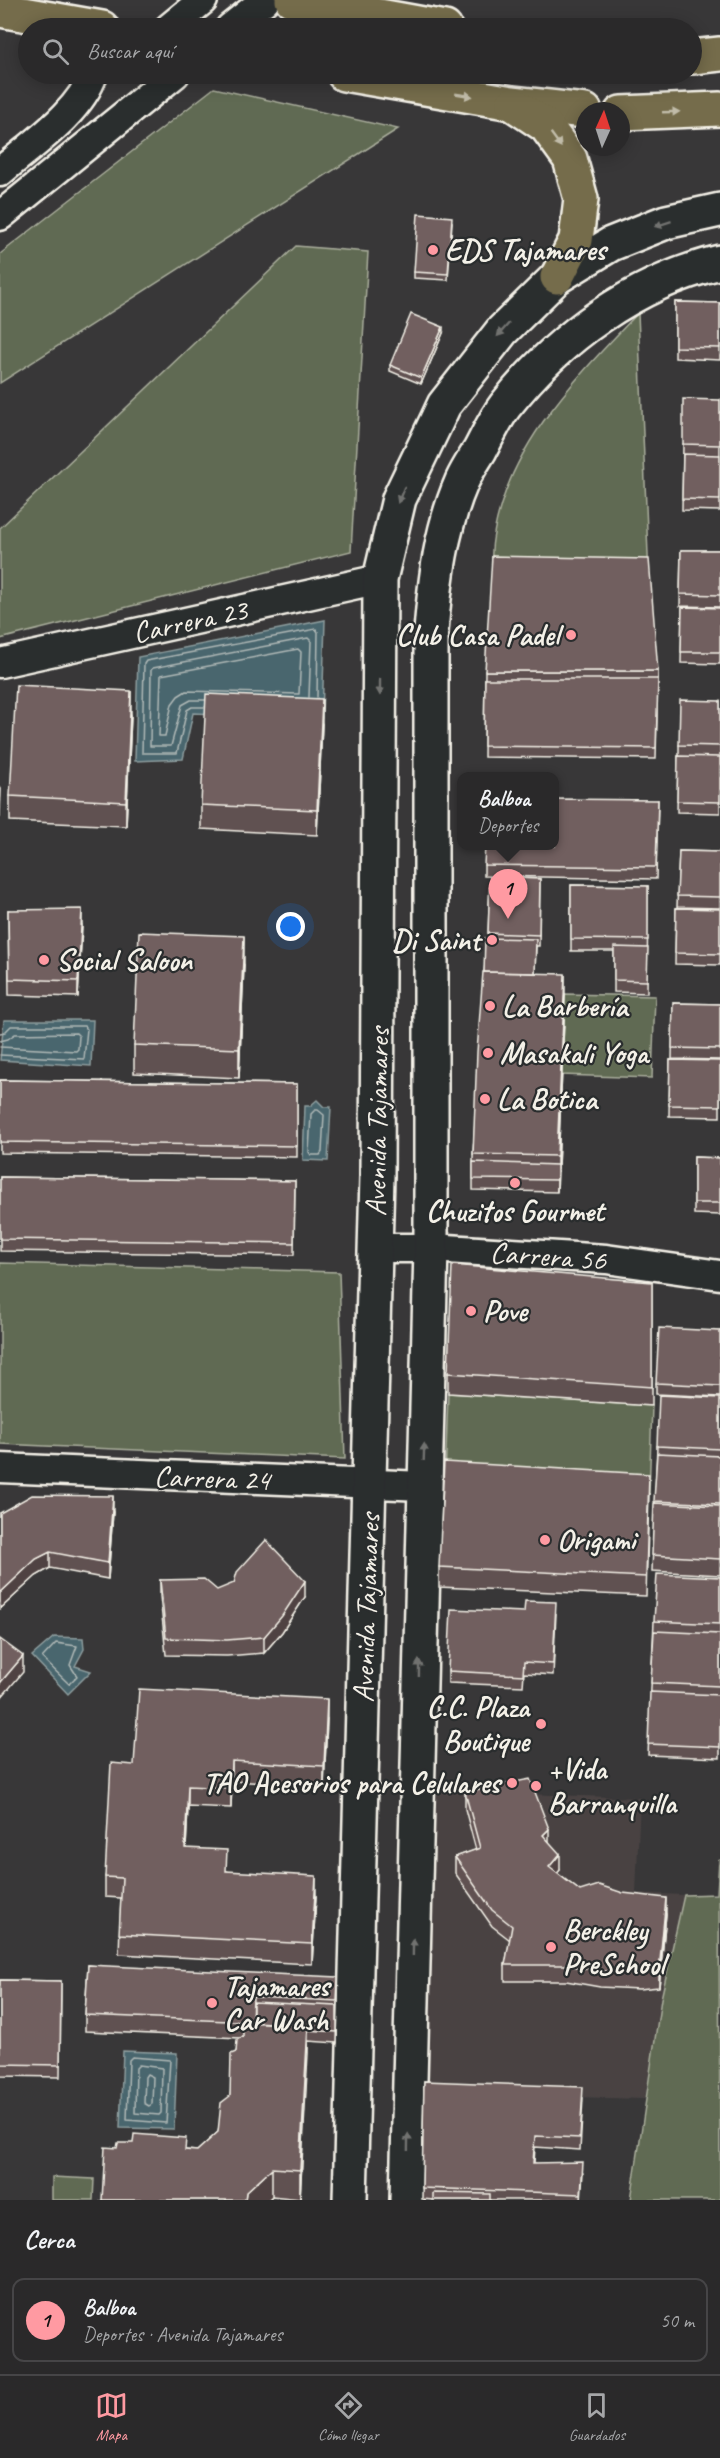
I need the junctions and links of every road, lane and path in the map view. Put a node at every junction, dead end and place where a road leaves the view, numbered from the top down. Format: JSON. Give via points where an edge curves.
{"nodes":[{"id":1,"x":203,"y":0,"type":"edge"},
{"id":2,"x":265,"y":0,"type":"edge"},
{"id":3,"x":292,"y":0,"type":"edge"},
{"id":4,"x":0,"y":10,"type":"edge"},
{"id":5,"x":45,"y":18,"type":"edge"},
{"id":6,"x":181,"y":18,"type":"edge"},
{"id":7,"x":242,"y":18,"type":"edge"},
{"id":8,"x":390,"y":18,"type":"edge"},
{"id":9,"x":720,"y":54,"type":"edge"},
{"id":10,"x":702,"y":56,"type":"edge"},
{"id":11,"x":90,"y":84,"type":"edge"},
{"id":12,"x":163,"y":84,"type":"edge"},
{"id":13,"x":402,"y":84,"type":"edge"},
{"id":14,"x":512,"y":103,"type":"junction"},
{"id":15,"x":720,"y":109,"type":"edge"},
{"id":16,"x":576,"y":110,"type":"edge"},
{"id":17,"x":630,"y":113,"type":"edge"},
{"id":18,"x":0,"y":172,"type":"edge"},
{"id":19,"x":720,"y":210,"type":"edge"},
{"id":20,"x":0,"y":216,"type":"edge"},
{"id":21,"x":720,"y":262,"type":"edge"},
{"id":22,"x":557,"y":277,"type":"junction"},
{"id":23,"x":380,"y":579,"type":"junction"},
{"id":24,"x":0,"y":663,"type":"edge"},
{"id":25,"x":375,"y":1248,"type":"junction"},
{"id":26,"x":431,"y":1248,"type":"junction"},
{"id":27,"x":720,"y":1275,"type":"edge"},
{"id":28,"x":0,"y":1468,"type":"edge"},
{"id":29,"x":369,"y":1484,"type":"junction"},
{"id":30,"x":423,"y":1486,"type":"junction"},
{"id":31,"x":350,"y":2200,"type":"edge"},
{"id":32,"x":407,"y":2200,"type":"edge"}],
"edges":[{"from":1,"to":6,"type":"street"},
{"from":2,"to":7,"type":"street"},
{"from":3,"to":8,"type":"highway"},
{"from":4,"to":5,"type":"highway"},
{"from":9,"to":10,"type":"highway"},
{"from":11,"to":18,"type":"street","via":[[72,109]]},
{"from":12,"to":20,"type":"street"},
{"from":13,"to":14,"type":"highway","one_way":true},
{"from":14,"to":16,"type":"highway"},
{"from":14,"to":22,"type":"highway","one_way":true,"via":[[546,126],[570,159],[581,199],[576,240]]},
{"from":17,"to":15,"type":"highway","one_way":true},
{"from":19,"to":22,"type":"street","name":"Avenida Tajamares","one_way":true,"via":[[666,222],[611,244]]},
{"from":21,"to":26,"type":"street","name":"Avenida Tajamares","via":[[697,267],[616,304],[550,355],[504,408],[462,481],[443,536],[431,632]]},
{"from":22,"to":23,"type":"street","name":"Avenida Tajamares","one_way":true,"via":[[502,331],[444,405],[399,499]]},
{"from":23,"to":24,"type":"street","name":"Carrera 23"},
{"from":23,"to":25,"type":"street","name":"Avenida Tajamares","one_way":true},
{"from":25,"to":26,"type":"street","name":"Carrera 56"},
{"from":25,"to":29,"type":"street","name":"Avenida Tajamares"},
{"from":26,"to":27,"type":"street","name":"Carrera 56","via":[[606,1259]]},
{"from":30,"to":26,"type":"street","name":"Avenida Tajamares","one_way":true},
{"from":28,"to":29,"type":"street","name":"Carrera 24"},
{"from":29,"to":30,"type":"street","name":"Carrera 24"},
{"from":29,"to":31,"type":"street","name":"Avenida Tajamares"},
{"from":32,"to":30,"type":"street","name":"Avenida Tajamares","one_way":true}]}
